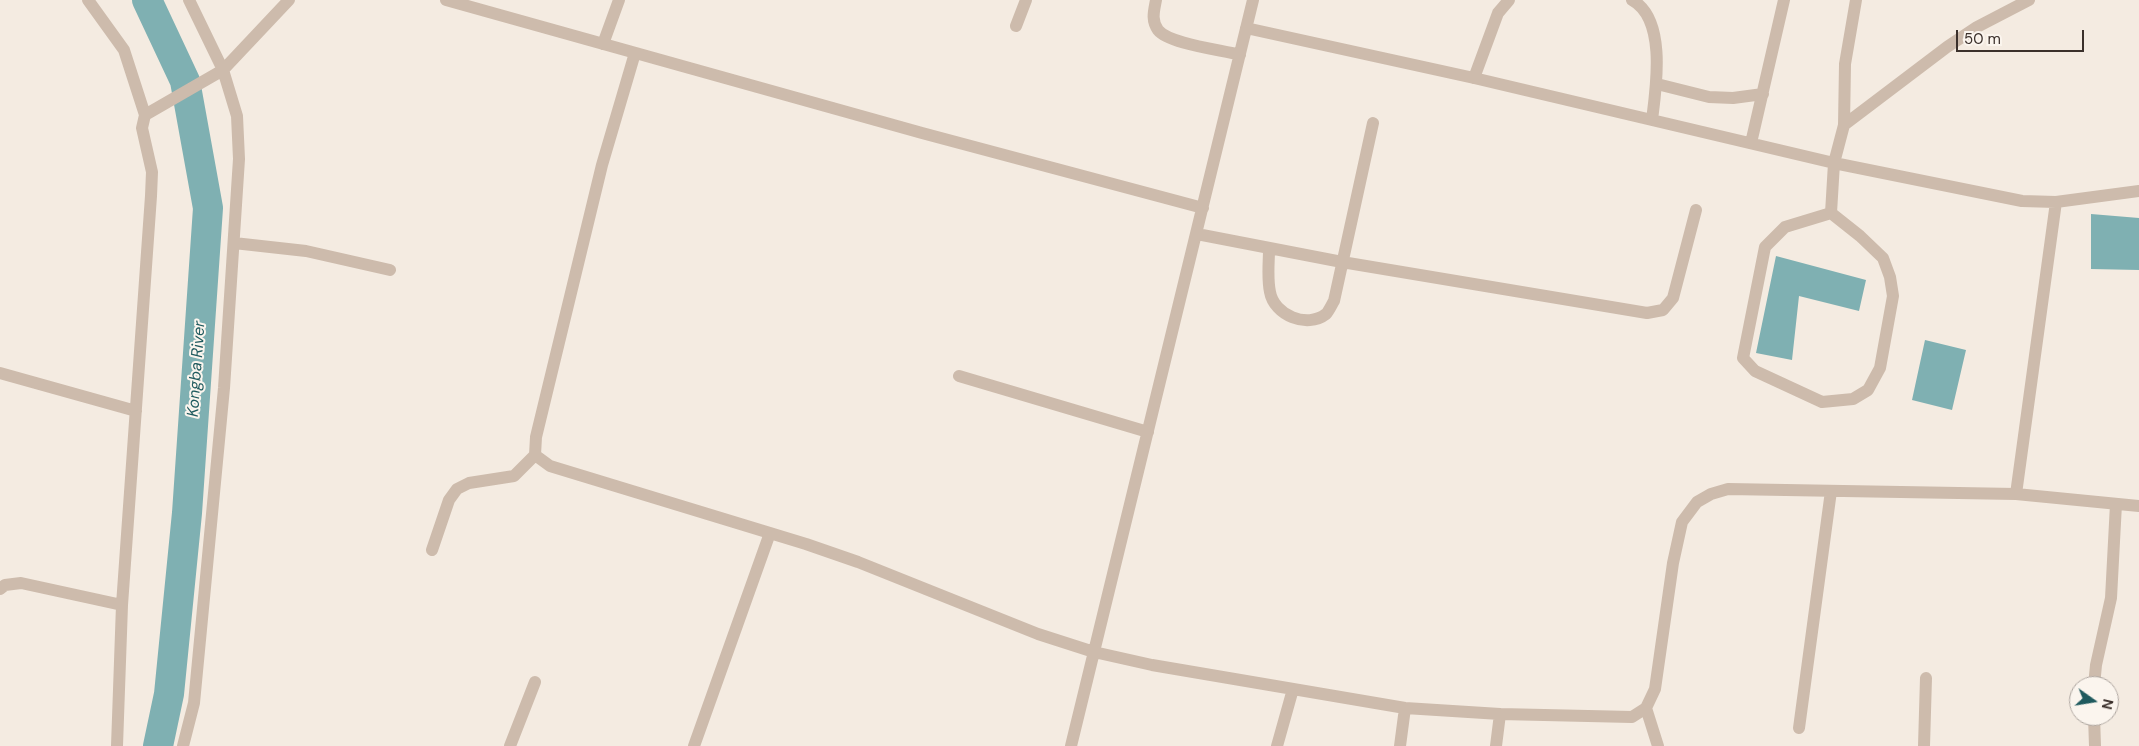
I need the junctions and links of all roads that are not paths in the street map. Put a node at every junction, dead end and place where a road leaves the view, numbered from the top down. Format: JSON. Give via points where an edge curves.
{"nodes":[{"id":1,"x":88,"y":0,"type":"edge"},
{"id":2,"x":189,"y":0,"type":"edge"},
{"id":3,"x":289,"y":0,"type":"edge"},
{"id":4,"x":446,"y":0,"type":"edge"},
{"id":5,"x":619,"y":0,"type":"edge"},
{"id":6,"x":1026,"y":0,"type":"edge"},
{"id":7,"x":1156,"y":0,"type":"edge"},
{"id":8,"x":1253,"y":0,"type":"edge"},
{"id":9,"x":1509,"y":0,"type":"edge"},
{"id":10,"x":1632,"y":0,"type":"edge"},
{"id":11,"x":1784,"y":0,"type":"edge"},
{"id":12,"x":1856,"y":0,"type":"edge"},
{"id":13,"x":2029,"y":0,"type":"edge"},
{"id":14,"x":1016,"y":26,"type":"dead end"},
{"id":15,"x":1246,"y":28,"type":"junction"},
{"id":16,"x":603,"y":44,"type":"junction"},
{"id":17,"x":635,"y":53,"type":"junction"},
{"id":18,"x":1240,"y":55,"type":"junction"},
{"id":19,"x":219,"y":72,"type":"junction"},
{"id":20,"x":1474,"y":78,"type":"junction"},
{"id":21,"x":1657,"y":84,"type":"junction"},
{"id":22,"x":1763,"y":94,"type":"junction"},
{"id":23,"x":151,"y":111,"type":"junction"},
{"id":24,"x":1652,"y":120,"type":"junction"},
{"id":25,"x":1373,"y":123,"type":"dead end"},
{"id":26,"x":1844,"y":125,"type":"junction"},
{"id":27,"x":1751,"y":144,"type":"junction"},
{"id":28,"x":1834,"y":163,"type":"junction"},
{"id":29,"x":2139,"y":190,"type":"edge"},
{"id":30,"x":2056,"y":202,"type":"junction"},
{"id":31,"x":1203,"y":208,"type":"junction"},
{"id":32,"x":1696,"y":210,"type":"dead end"},
{"id":33,"x":1831,"y":213,"type":"junction"},
{"id":34,"x":1197,"y":234,"type":"junction"},
{"id":35,"x":234,"y":243,"type":"junction"},
{"id":36,"x":1269,"y":249,"type":"junction"},
{"id":37,"x":1342,"y":262,"type":"junction"},
{"id":38,"x":390,"y":270,"type":"dead end"},
{"id":39,"x":0,"y":373,"type":"edge"},
{"id":40,"x":959,"y":376,"type":"dead end"},
{"id":41,"x":136,"y":411,"type":"junction"},
{"id":42,"x":1148,"y":432,"type":"junction"},
{"id":43,"x":535,"y":455,"type":"junction"},
{"id":44,"x":1831,"y":491,"type":"junction"},
{"id":45,"x":2016,"y":494,"type":"junction"},
{"id":46,"x":2116,"y":504,"type":"junction"},
{"id":47,"x":2139,"y":506,"type":"edge"},
{"id":48,"x":770,"y":533,"type":"junction"},
{"id":49,"x":432,"y":550,"type":"dead end"},
{"id":50,"x":0,"y":590,"type":"edge"},
{"id":51,"x":122,"y":604,"type":"junction"},
{"id":52,"x":1094,"y":652,"type":"junction"},
{"id":53,"x":2095,"y":676,"type":"edge"},
{"id":54,"x":1926,"y":678,"type":"dead end"},
{"id":55,"x":535,"y":682,"type":"dead end"},
{"id":56,"x":1293,"y":689,"type":"junction"},
{"id":57,"x":1405,"y":708,"type":"junction"},
{"id":58,"x":1646,"y":708,"type":"junction"},
{"id":59,"x":1500,"y":714,"type":"junction"},
{"id":60,"x":2094,"y":726,"type":"edge"},
{"id":61,"x":1799,"y":728,"type":"dead end"},
{"id":62,"x":117,"y":746,"type":"edge"},
{"id":63,"x":183,"y":746,"type":"edge"},
{"id":64,"x":510,"y":746,"type":"edge"},
{"id":65,"x":694,"y":746,"type":"edge"},
{"id":66,"x":1071,"y":746,"type":"edge"},
{"id":67,"x":1277,"y":746,"type":"edge"},
{"id":68,"x":1400,"y":746,"type":"edge"},
{"id":69,"x":1496,"y":746,"type":"edge"},
{"id":70,"x":1658,"y":746,"type":"edge"},
{"id":71,"x":1924,"y":746,"type":"edge"},
{"id":72,"x":2095,"y":746,"type":"edge"}],
"edges":[{"from":1,"to":23,"type":"street","via":[[124,50]]},
{"from":2,"to":19,"type":"street"},
{"from":3,"to":19,"type":"street"},
{"from":4,"to":16,"type":"street"},
{"from":5,"to":16,"type":"street"},
{"from":6,"to":14,"type":"street"},
{"from":7,"to":18,"type":"street","via":[[1153,18],[1158,31],[1170,39]]},
{"from":8,"to":15,"type":"street"},
{"from":9,"to":20,"type":"street","via":[[1498,13]]},
{"from":10,"to":21,"type":"street","via":[[1648,18],[1656,41]]},
{"from":11,"to":22,"type":"street"},
{"from":12,"to":26,"type":"street","via":[[1845,64]]},
{"from":13,"to":26,"type":"street","via":[[1947,46]]},
{"from":15,"to":18,"type":"street"},
{"from":15,"to":20,"type":"street"},
{"from":16,"to":17,"type":"street"},
{"from":17,"to":31,"type":"street"},
{"from":17,"to":43,"type":"street","via":[[602,165],[536,437]]},
{"from":18,"to":31,"type":"street"},
{"from":19,"to":23,"type":"street"},
{"from":19,"to":35,"type":"street","via":[[237,116],[239,159]]},
{"from":20,"to":24,"type":"street"},
{"from":21,"to":22,"type":"street","via":[[1709,97]]},
{"from":21,"to":24,"type":"street"},
{"from":22,"to":27,"type":"street"},
{"from":23,"to":41,"type":"street","via":[[142,128],[152,172]]},
{"from":24,"to":27,"type":"street"},
{"from":25,"to":37,"type":"street"},
{"from":26,"to":28,"type":"street"},
{"from":27,"to":28,"type":"street"},
{"from":28,"to":30,"type":"street","via":[[2022,201]]},
{"from":28,"to":33,"type":"street"},
{"from":29,"to":30,"type":"street"},
{"from":30,"to":45,"type":"street"},
{"from":31,"to":34,"type":"street"},
{"from":32,"to":37,"type":"street","via":[[1672,298],[1663,310],[1647,314]]},
{"from":33,"to":33,"type":"street","via":[[1883,258],[1893,296],[1880,368],[1868,390],[1853,399],[1822,402],[1755,371],[1743,358],[1765,247],[1784,227]]},
{"from":34,"to":36,"type":"street"},
{"from":34,"to":42,"type":"street"},
{"from":35,"to":38,"type":"street","via":[[306,251]]},
{"from":35,"to":63,"type":"street","via":[[224,388],[195,693]]},
{"from":36,"to":37,"type":"street"},
{"from":36,"to":37,"type":"street","via":[[1270,293],[1278,309],[1294,319],[1313,320],[1326,314],[1334,301]]},
{"from":39,"to":41,"type":"street"},
{"from":40,"to":42,"type":"street"},
{"from":41,"to":51,"type":"street"},
{"from":42,"to":52,"type":"street"},
{"from":43,"to":48,"type":"street","via":[[550,466]]},
{"from":43,"to":49,"type":"street","via":[[514,476],[469,483],[457,489],[449,500]]},
{"from":44,"to":45,"type":"street"},
{"from":44,"to":58,"type":"street","via":[[1728,489],[1697,502],[1682,522],[1655,688]]},
{"from":44,"to":61,"type":"street"},
{"from":45,"to":46,"type":"street"},
{"from":46,"to":47,"type":"street"},
{"from":46,"to":53,"type":"street","via":[[2111,598]]},
{"from":48,"to":52,"type":"street","via":[[858,562],[1038,634]]},
{"from":48,"to":65,"type":"street"},
{"from":50,"to":51,"type":"street","via":[[4,585],[22,583]]},
{"from":51,"to":62,"type":"street"},
{"from":52,"to":56,"type":"street"},
{"from":52,"to":66,"type":"street"},
{"from":54,"to":71,"type":"street"},
{"from":55,"to":64,"type":"street"},
{"from":56,"to":57,"type":"street"},
{"from":56,"to":67,"type":"street"},
{"from":57,"to":59,"type":"street"},
{"from":57,"to":68,"type":"street"},
{"from":58,"to":59,"type":"street","via":[[1632,717]]},
{"from":58,"to":70,"type":"street"},
{"from":59,"to":69,"type":"street"},
{"from":60,"to":72,"type":"street"}]}
